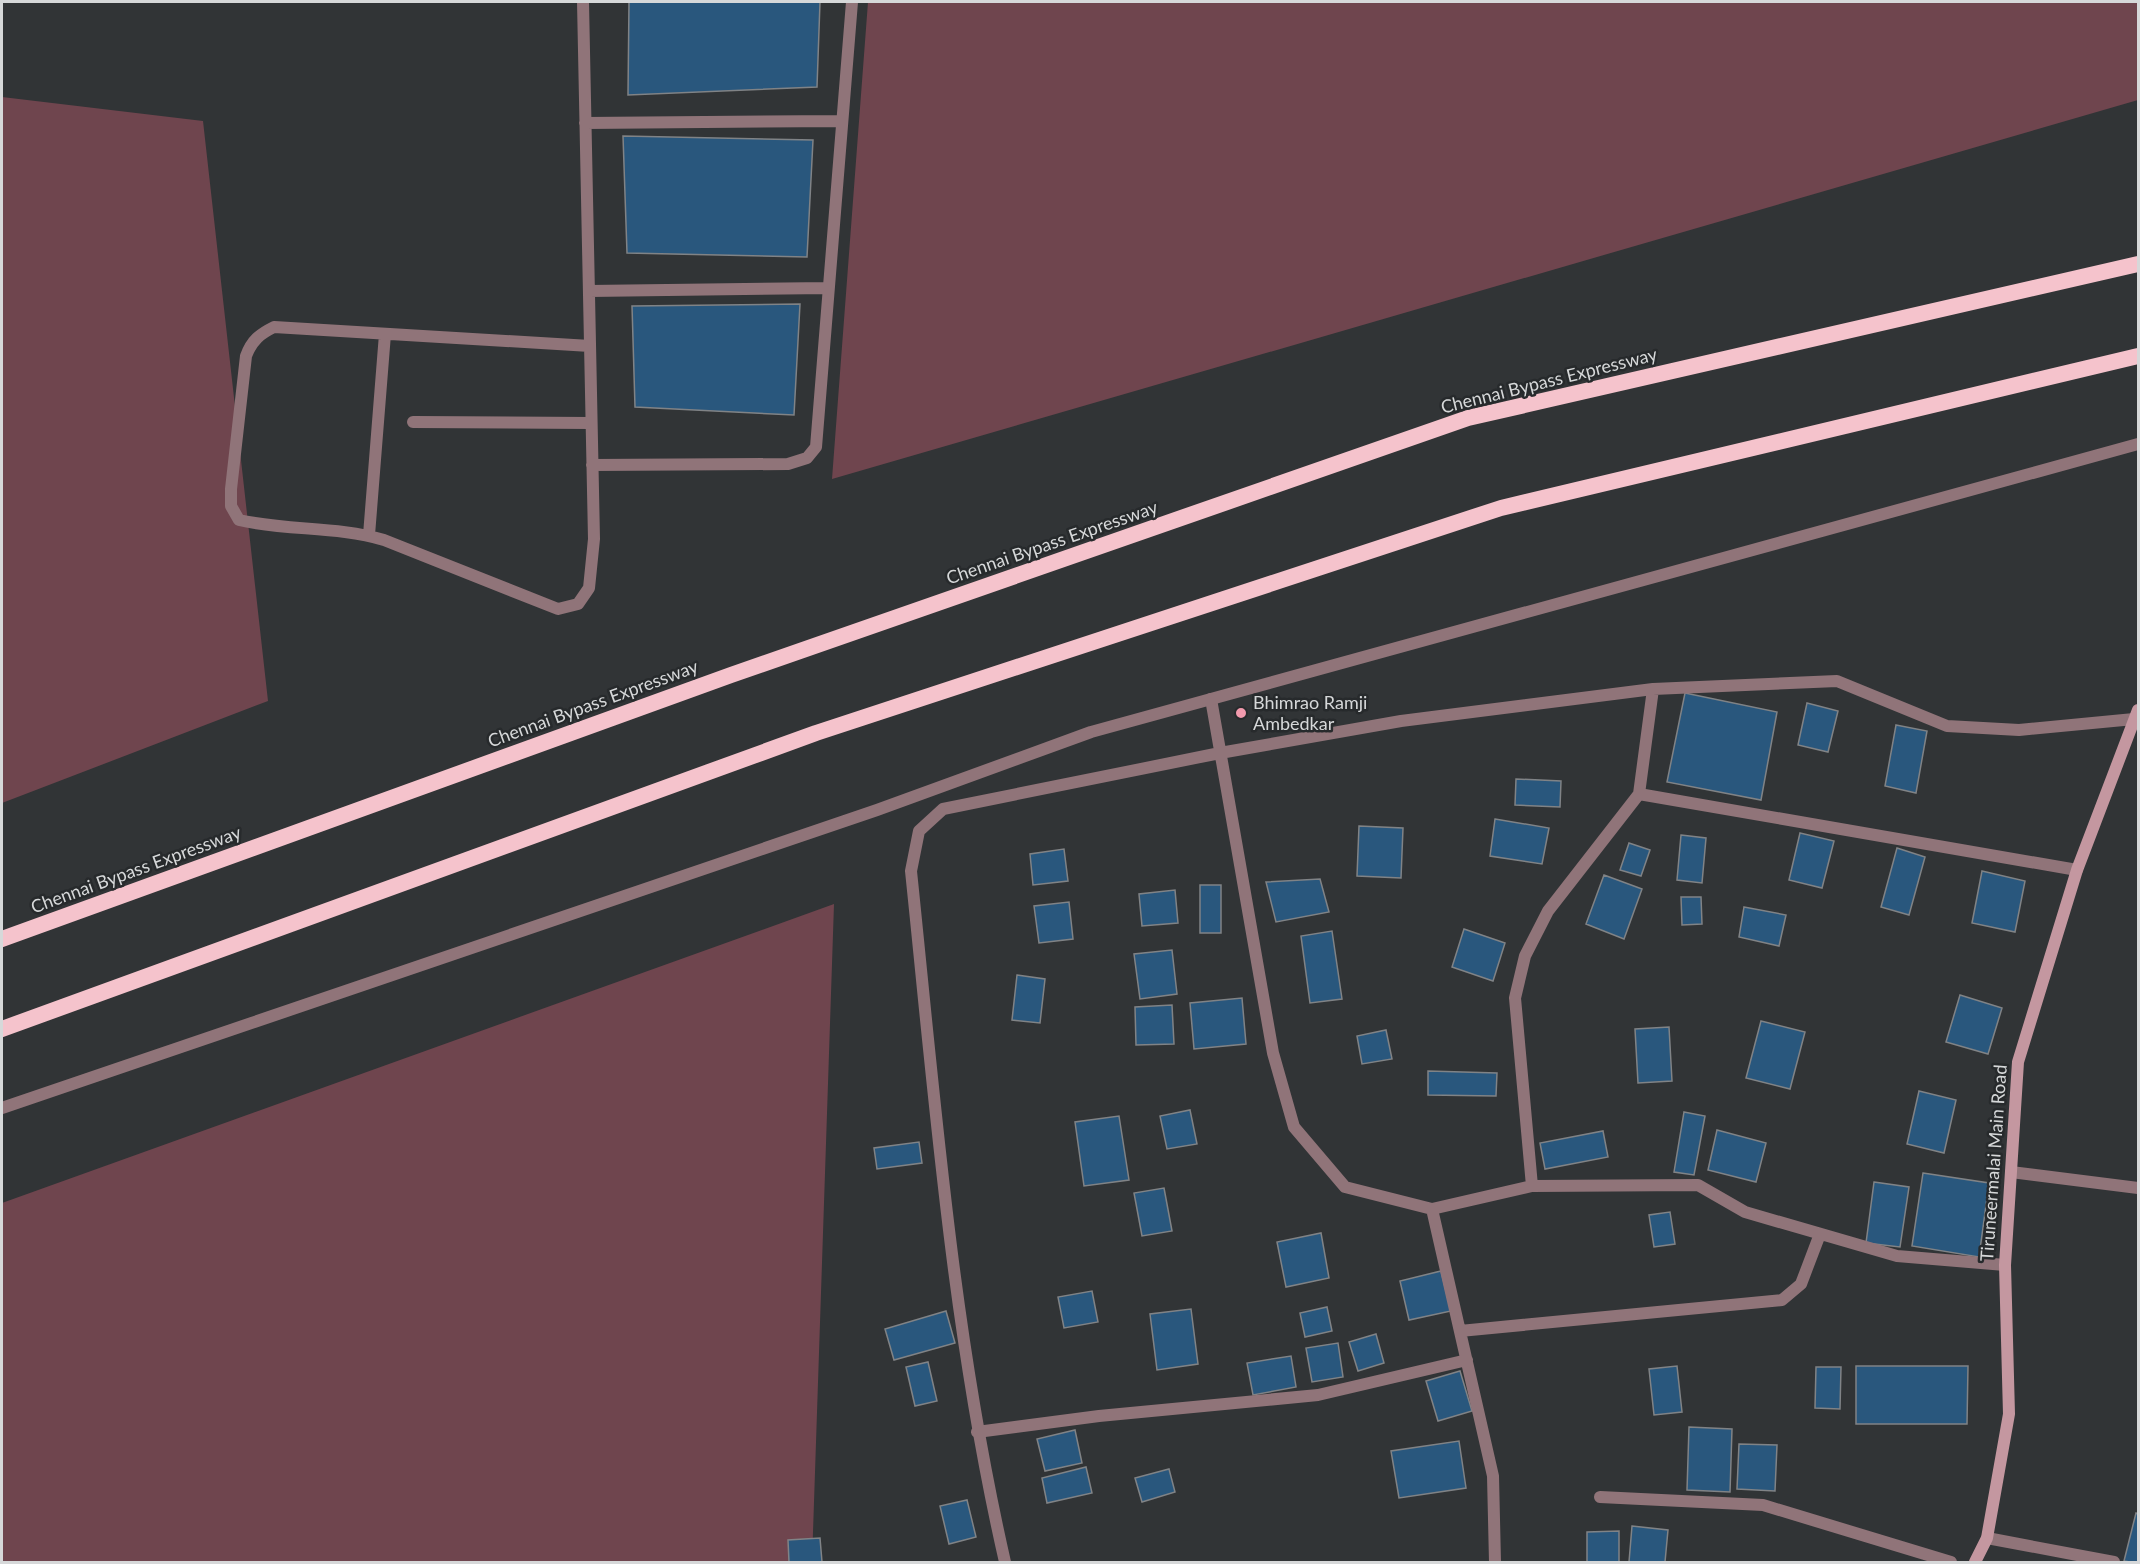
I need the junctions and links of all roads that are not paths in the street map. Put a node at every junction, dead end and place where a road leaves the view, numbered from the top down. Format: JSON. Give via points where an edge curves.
{"nodes":[{"id":1,"x":583,"y":2,"type":"edge"},
{"id":2,"x":852,"y":2,"type":"edge"},
{"id":3,"x":842,"y":121,"type":"junction"},
{"id":4,"x":585,"y":123,"type":"junction"},
{"id":5,"x":2139,"y":264,"type":"edge"},
{"id":6,"x":828,"y":288,"type":"junction"},
{"id":7,"x":589,"y":291,"type":"junction"},
{"id":8,"x":385,"y":334,"type":"junction"},
{"id":9,"x":590,"y":346,"type":"junction"},
{"id":10,"x":2139,"y":356,"type":"edge"},
{"id":11,"x":413,"y":422,"type":"dead end"},
{"id":12,"x":591,"y":423,"type":"junction"},
{"id":13,"x":2139,"y":444,"type":"edge"},
{"id":14,"x":592,"y":465,"type":"junction"},
{"id":15,"x":369,"y":535,"type":"junction"},
{"id":16,"x":1653,"y":689,"type":"junction"},
{"id":17,"x":1211,"y":699,"type":"junction"},
{"id":18,"x":2136,"y":714,"type":"edge"},
{"id":19,"x":1220,"y":753,"type":"junction"},
{"id":20,"x":1639,"y":794,"type":"junction"},
{"id":21,"x":2077,"y":870,"type":"junction"},
{"id":22,"x":2,"y":939,"type":"edge"},
{"id":23,"x":2,"y":1029,"type":"edge"},
{"id":24,"x":2,"y":1108,"type":"edge"},
{"id":25,"x":2011,"y":1172,"type":"junction"},
{"id":26,"x":1532,"y":1186,"type":"junction"},
{"id":27,"x":2139,"y":1188,"type":"edge"},
{"id":28,"x":1432,"y":1209,"type":"junction"},
{"id":29,"x":1820,"y":1234,"type":"junction"},
{"id":30,"x":2005,"y":1265,"type":"junction"},
{"id":31,"x":1460,"y":1331,"type":"junction"},
{"id":32,"x":1467,"y":1360,"type":"junction"},
{"id":33,"x":977,"y":1432,"type":"junction"},
{"id":34,"x":1600,"y":1497,"type":"dead end"},
{"id":35,"x":1987,"y":1538,"type":"junction"},
{"id":36,"x":1005,"y":1563,"type":"edge"},
{"id":37,"x":1495,"y":1563,"type":"edge"},
{"id":38,"x":1951,"y":1563,"type":"edge"},
{"id":39,"x":1975,"y":1563,"type":"edge"},
{"id":40,"x":2114,"y":1563,"type":"edge"}],
"edges":[{"from":1,"to":4,"type":"street"},
{"from":2,"to":3,"type":"street"},
{"from":3,"to":4,"type":"street"},
{"from":3,"to":6,"type":"street"},
{"from":4,"to":7,"type":"street"},
{"from":5,"to":22,"type":"highway","name":"Chennai Bypass Expressway","via":[[1468,418],[731,675]]},
{"from":6,"to":7,"type":"street"},
{"from":6,"to":14,"type":"street","via":[[816,447],[807,458],[788,464]]},
{"from":7,"to":9,"type":"street"},
{"from":8,"to":9,"type":"street"},
{"from":8,"to":15,"type":"street"},
{"from":8,"to":15,"type":"street","via":[[274,327],[255,339],[246,356],[231,489],[231,506],[239,520]]},
{"from":9,"to":12,"type":"street"},
{"from":10,"to":23,"type":"highway","via":[[1502,508],[816,733]]},
{"from":11,"to":12,"type":"street"},
{"from":12,"to":14,"type":"street"},
{"from":13,"to":17,"type":"street"},
{"from":14,"to":15,"type":"street","via":[[594,539],[589,588],[578,604],[558,609]]},
{"from":16,"to":18,"type":"street","via":[[1837,681],[1947,726],[2019,730]]},
{"from":16,"to":19,"type":"street","via":[[1401,721]]},
{"from":16,"to":20,"type":"street"},
{"from":17,"to":19,"type":"street"},
{"from":17,"to":24,"type":"street","via":[[1091,732],[887,806]]},
{"from":18,"to":21,"type":"main road","name":"Tiruneermalai Main Road"},
{"from":19,"to":28,"type":"street","via":[[1273,1053],[1294,1127],[1345,1187]]},
{"from":19,"to":33,"type":"street","via":[[943,809],[919,831],[911,871],[945,1197]]},
{"from":20,"to":21,"type":"street"},
{"from":20,"to":26,"type":"street","via":[[1548,911],[1525,956],[1515,998]]},
{"from":21,"to":25,"type":"main road","name":"Tiruneermalai Main Road","via":[[2018,1062]]},
{"from":25,"to":27,"type":"street"},
{"from":25,"to":30,"type":"main road","name":"Tiruneermalai Main Road"},
{"from":26,"to":28,"type":"street"},
{"from":26,"to":29,"type":"street","via":[[1698,1185],[1745,1212]]},
{"from":28,"to":31,"type":"street"},
{"from":29,"to":30,"type":"street","via":[[1897,1256]]},
{"from":29,"to":31,"type":"street","via":[[1801,1284],[1782,1300]]},
{"from":30,"to":35,"type":"main road","name":"Tiruneermalai Main Road","via":[[2009,1414]]},
{"from":31,"to":32,"type":"street"},
{"from":32,"to":33,"type":"street","via":[[1318,1395]]},
{"from":32,"to":37,"type":"street","via":[[1493,1476]]},
{"from":33,"to":36,"type":"street"},
{"from":34,"to":38,"type":"street","via":[[1763,1505]]},
{"from":35,"to":39,"type":"main road","name":"Tiruneermalai Main Road"},
{"from":35,"to":40,"type":"street"}]}
